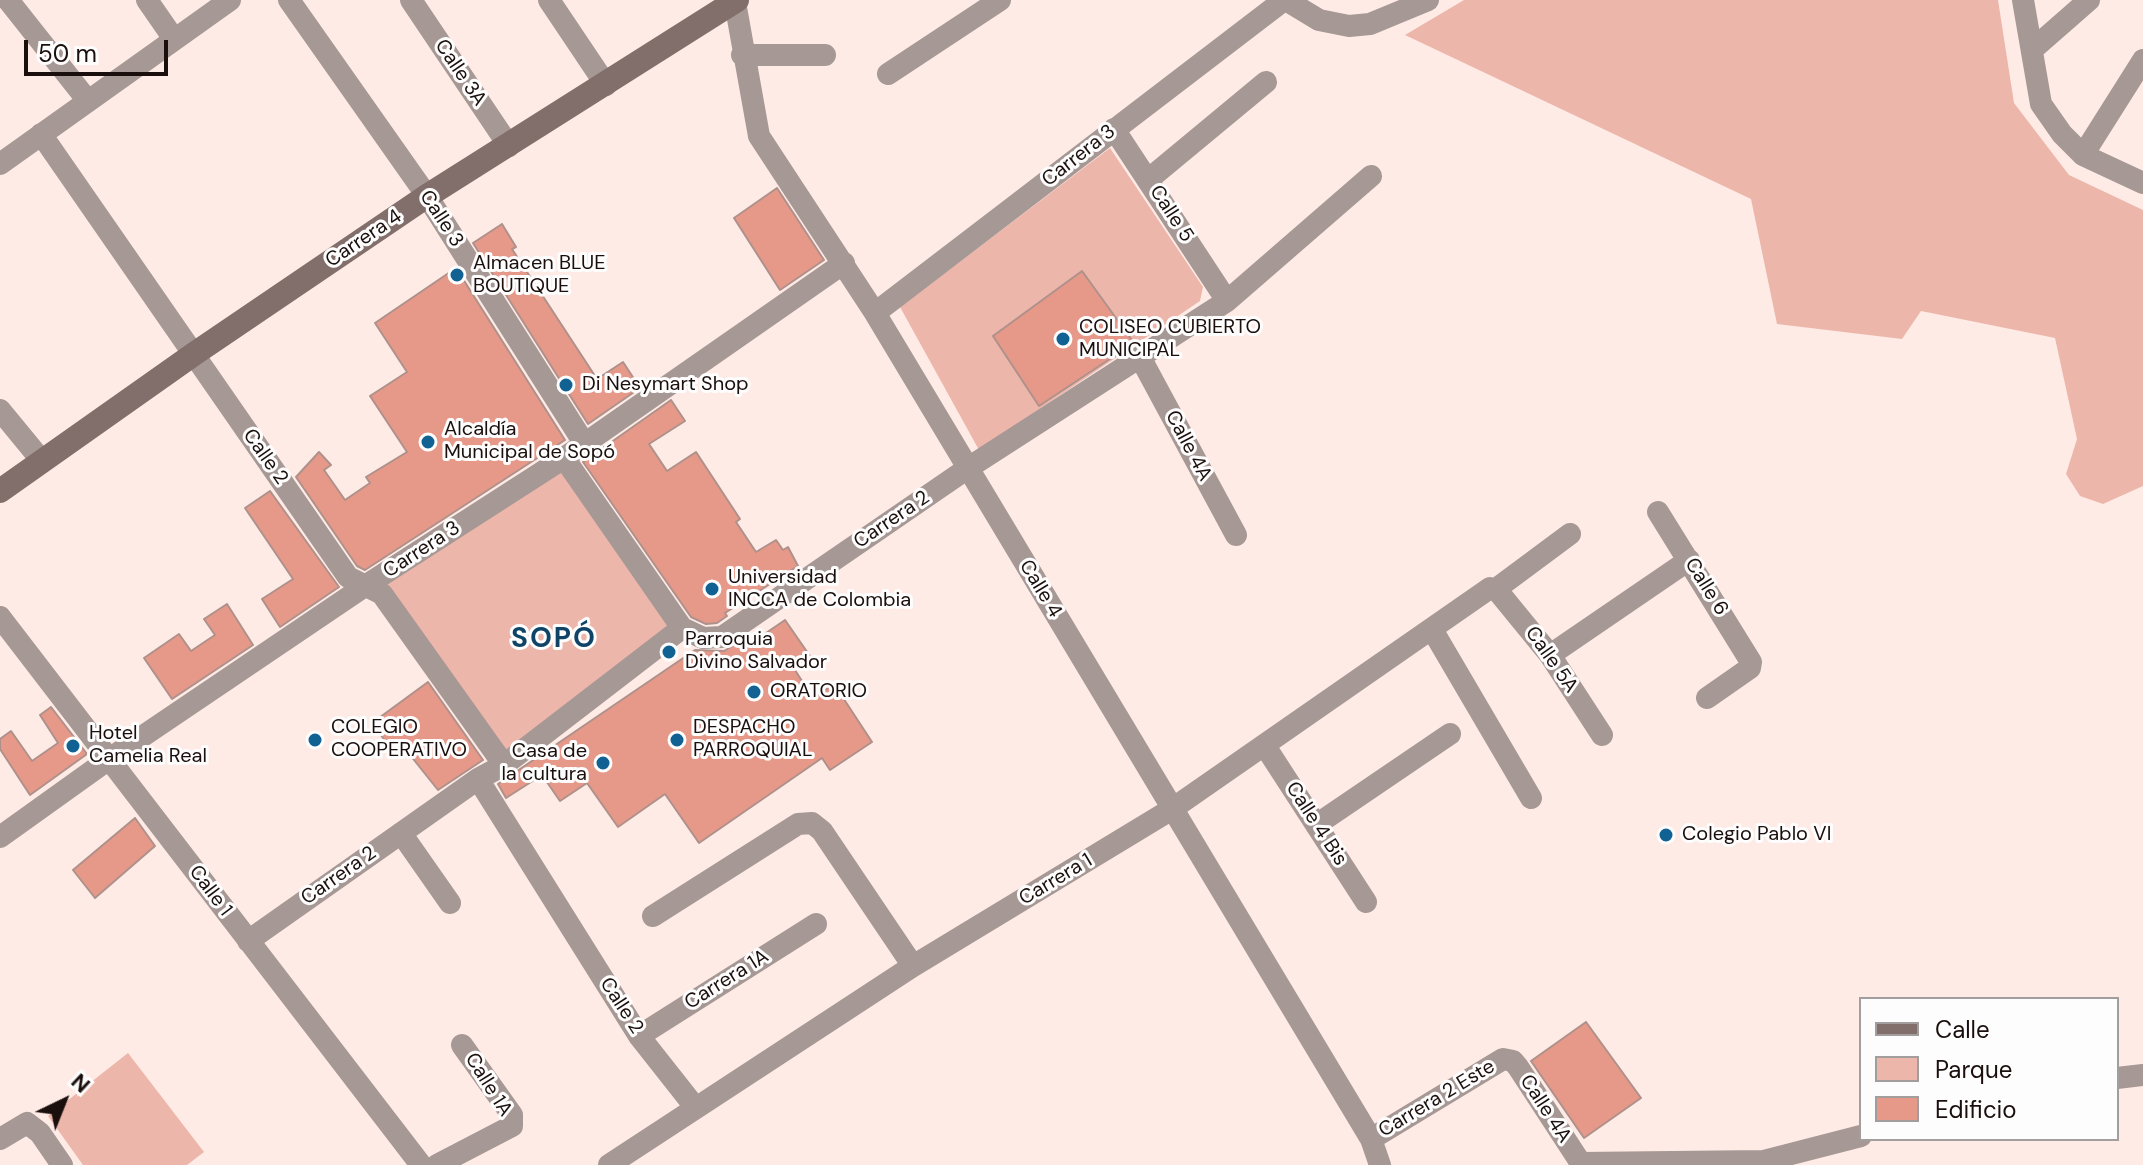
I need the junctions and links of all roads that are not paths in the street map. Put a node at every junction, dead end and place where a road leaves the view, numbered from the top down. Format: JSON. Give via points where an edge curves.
{"nodes":[{"id":1,"x":8,"y":0,"type":"edge"},
{"id":2,"x":147,"y":0,"type":"edge"},
{"id":3,"x":230,"y":0,"type":"edge"},
{"id":4,"x":289,"y":0,"type":"edge"},
{"id":5,"x":411,"y":0,"type":"edge"},
{"id":6,"x":549,"y":0,"type":"edge"},
{"id":7,"x":1285,"y":0,"type":"edge"},
{"id":8,"x":1428,"y":0,"type":"edge"},
{"id":9,"x":2023,"y":0,"type":"edge"},
{"id":10,"x":2089,"y":0,"type":"edge"},
{"id":11,"x":736,"y":1,"type":"edge"},
{"id":12,"x":988,"y":3,"type":"edge"},
{"id":13,"x":174,"y":39,"type":"junction"},
{"id":14,"x":2033,"y":49,"type":"junction"},
{"id":15,"x":742,"y":55,"type":"junction"},
{"id":16,"x":825,"y":55,"type":"dead end"},
{"id":17,"x":2143,"y":60,"type":"edge"},
{"id":18,"x":888,"y":74,"type":"dead end"},
{"id":19,"x":1266,"y":82,"type":"dead end"},
{"id":20,"x":606,"y":85,"type":"junction"},
{"id":21,"x":88,"y":101,"type":"junction"},
{"id":22,"x":1114,"y":129,"type":"junction"},
{"id":23,"x":41,"y":134,"type":"junction"},
{"id":24,"x":509,"y":146,"type":"junction"},
{"id":25,"x":2083,"y":155,"type":"junction"},
{"id":26,"x":0,"y":164,"type":"edge"},
{"id":27,"x":1371,"y":176,"type":"dead end"},
{"id":28,"x":1149,"y":179,"type":"junction"},
{"id":29,"x":2143,"y":183,"type":"edge"},
{"id":30,"x":427,"y":196,"type":"junction"},
{"id":31,"x":844,"y":263,"type":"junction"},
{"id":32,"x":1227,"y":301,"type":"junction"},
{"id":33,"x":875,"y":313,"type":"junction"},
{"id":34,"x":194,"y":354,"type":"junction"},
{"id":35,"x":1140,"y":357,"type":"junction"},
{"id":36,"x":0,"y":410,"type":"edge"},
{"id":37,"x":584,"y":443,"type":"junction"},
{"id":38,"x":564,"y":458,"type":"junction"},
{"id":39,"x":42,"y":461,"type":"junction"},
{"id":40,"x":968,"y":468,"type":"junction"},
{"id":41,"x":0,"y":491,"type":"edge"},
{"id":42,"x":1658,"y":512,"type":"dead end"},
{"id":43,"x":1570,"y":534,"type":"dead end"},
{"id":44,"x":1236,"y":535,"type":"dead end"},
{"id":45,"x":1689,"y":560,"type":"junction"},
{"id":46,"x":365,"y":586,"type":"junction"},
{"id":47,"x":1496,"y":589,"type":"junction"},
{"id":48,"x":0,"y":617,"type":"edge"},
{"id":49,"x":682,"y":628,"type":"junction"},
{"id":50,"x":1433,"y":631,"type":"junction"},
{"id":51,"x":1550,"y":655,"type":"junction"},
{"id":52,"x":1707,"y":698,"type":"dead end"},
{"id":53,"x":1450,"y":734,"type":"dead end"},
{"id":54,"x":1602,"y":735,"type":"dead end"},
{"id":55,"x":1265,"y":746,"type":"junction"},
{"id":56,"x":109,"y":759,"type":"junction"},
{"id":57,"x":504,"y":765,"type":"junction"},
{"id":58,"x":478,"y":779,"type":"junction"},
{"id":59,"x":1531,"y":798,"type":"dead end"},
{"id":60,"x":1172,"y":809,"type":"junction"},
{"id":61,"x":1316,"y":825,"type":"junction"},
{"id":62,"x":401,"y":833,"type":"junction"},
{"id":63,"x":0,"y":837,"type":"edge"},
{"id":64,"x":1366,"y":902,"type":"dead end"},
{"id":65,"x":450,"y":903,"type":"dead end"},
{"id":66,"x":653,"y":916,"type":"dead end"},
{"id":67,"x":816,"y":924,"type":"dead end"},
{"id":68,"x":248,"y":941,"type":"junction"},
{"id":69,"x":913,"y":966,"type":"junction"},
{"id":70,"x":639,"y":1036,"type":"junction"},
{"id":71,"x":462,"y":1045,"type":"dead end"},
{"id":72,"x":1503,"y":1059,"type":"joint"},
{"id":73,"x":2143,"y":1075,"type":"edge"},
{"id":74,"x":2119,"y":1078,"type":"edge"},
{"id":75,"x":695,"y":1107,"type":"junction"},
{"id":76,"x":1859,"y":1137,"type":"edge"},
{"id":77,"x":0,"y":1139,"type":"edge"},
{"id":78,"x":1371,"y":1139,"type":"junction"},
{"id":79,"x":1765,"y":1163,"type":"edge"},
{"id":80,"x":1581,"y":1164,"type":"edge"},
{"id":81,"x":62,"y":1165,"type":"edge"},
{"id":82,"x":421,"y":1165,"type":"edge"},
{"id":83,"x":437,"y":1165,"type":"edge"},
{"id":84,"x":609,"y":1165,"type":"edge"},
{"id":85,"x":1380,"y":1165,"type":"edge"}],
"edges":[{"from":1,"to":21,"type":"street"},
{"from":2,"to":13,"type":"street"},
{"from":3,"to":13,"type":"street"},
{"from":4,"to":30,"type":"street","name":"Calle 3"},
{"from":5,"to":24,"type":"street","name":"Calle 3A"},
{"from":6,"to":20,"type":"street"},
{"from":7,"to":8,"type":"street","via":[[1319,20],[1349,26],[1370,24]]},
{"from":7,"to":22,"type":"street","name":"Carrera 3"},
{"from":9,"to":14,"type":"street"},
{"from":10,"to":14,"type":"street"},
{"from":11,"to":15,"type":"street","name":"Calle 4"},
{"from":11,"to":20,"type":"main road","name":"Carrera 4"},
{"from":12,"to":18,"type":"street"},
{"from":13,"to":21,"type":"street"},
{"from":14,"to":25,"type":"street","via":[[2041,104]]},
{"from":15,"to":16,"type":"street"},
{"from":15,"to":31,"type":"street","name":"Calle 4","via":[[759,136]]},
{"from":17,"to":25,"type":"street"},
{"from":19,"to":28,"type":"street"},
{"from":20,"to":24,"type":"main road","name":"Carrera 4"},
{"from":21,"to":23,"type":"street"},
{"from":22,"to":28,"type":"street","name":"Calle 5"},
{"from":22,"to":33,"type":"street","name":"Carrera 3"},
{"from":23,"to":26,"type":"street"},
{"from":23,"to":34,"type":"street","name":"Calle 2"},
{"from":24,"to":30,"type":"main road","name":"Carrera 4"},
{"from":25,"to":29,"type":"street"},
{"from":27,"to":32,"type":"street","name":"Carrera 2"},
{"from":28,"to":32,"type":"street","name":"Calle 5"},
{"from":30,"to":34,"type":"main road","name":"Carrera 4"},
{"from":30,"to":37,"type":"street","name":"Calle 3"},
{"from":31,"to":33,"type":"street","name":"Calle 4"},
{"from":31,"to":37,"type":"street","name":"Carrera 3"},
{"from":32,"to":35,"type":"street","name":"Carrera 2"},
{"from":33,"to":40,"type":"street","name":"Calle 4"},
{"from":34,"to":39,"type":"main road","name":"Carrera 4"},
{"from":34,"to":46,"type":"street","name":"Calle 2","via":[[348,577]]},
{"from":35,"to":40,"type":"street","name":"Carrera 2"},
{"from":35,"to":44,"type":"street","name":"Calle 4A"},
{"from":36,"to":39,"type":"street"},
{"from":37,"to":38,"type":"street","name":"Carrera 3"},
{"from":38,"to":46,"type":"street","name":"Carrera 3"},
{"from":38,"to":49,"type":"street"},
{"from":39,"to":41,"type":"main road","name":"Carrera 4"},
{"from":40,"to":49,"type":"street","name":"Carrera 2","via":[[722,637],[703,638]]},
{"from":40,"to":60,"type":"street","name":"Calle 4"},
{"from":42,"to":45,"type":"street","name":"Calle 6"},
{"from":43,"to":47,"type":"street","name":"Carrera 1"},
{"from":45,"to":51,"type":"street"},
{"from":45,"to":52,"type":"street","name":"Calle 6","via":[[1751,662],[1750,668]]},
{"from":46,"to":56,"type":"street","name":"Carrera 3"},
{"from":46,"to":57,"type":"street","name":"Calle 2","via":[[382,594]]},
{"from":47,"to":50,"type":"street","name":"Carrera 1","via":[[1490,588]]},
{"from":47,"to":51,"type":"street","name":"Calle 5A"},
{"from":48,"to":56,"type":"street","name":"Calle 1"},
{"from":49,"to":57,"type":"street","name":"Carrera 2"},
{"from":50,"to":55,"type":"street","name":"Carrera 1"},
{"from":50,"to":59,"type":"street"},
{"from":51,"to":54,"type":"street","name":"Calle 5A"},
{"from":53,"to":61,"type":"street"},
{"from":55,"to":60,"type":"street","name":"Carrera 1"},
{"from":55,"to":61,"type":"street","name":"Calle 4 Bis"},
{"from":56,"to":63,"type":"street","name":"Carrera 3"},
{"from":56,"to":68,"type":"street","name":"Calle 1"},
{"from":57,"to":58,"type":"street","name":"Carrera 2"},
{"from":58,"to":62,"type":"street","name":"Carrera 2"},
{"from":58,"to":70,"type":"street","name":"Calle 2"},
{"from":60,"to":69,"type":"street","name":"Carrera 1"},
{"from":60,"to":78,"type":"street","name":"Calle 4"},
{"from":61,"to":64,"type":"street","name":"Calle 4 Bis"},
{"from":62,"to":65,"type":"street"},
{"from":62,"to":68,"type":"street","name":"Carrera 2"},
{"from":66,"to":69,"type":"street","via":[[798,824],[812,823]]},
{"from":67,"to":70,"type":"street","name":"Carrera 1A"},
{"from":68,"to":82,"type":"street","name":"Calle 1"},
{"from":69,"to":75,"type":"street","name":"Carrera 1"},
{"from":70,"to":75,"type":"street","name":"Calle 2"},
{"from":71,"to":83,"type":"street","name":"Calle 1A","via":[[512,1115],[512,1126]]},
{"from":72,"to":78,"type":"street","name":"Carrera 2 Este"},
{"from":72,"to":80,"type":"street","name":"Calle 4A","via":[[1518,1067]]},
{"from":73,"to":74,"type":"street"},
{"from":75,"to":84,"type":"street","name":"Carrera 1"},
{"from":76,"to":79,"type":"street"},
{"from":77,"to":81,"type":"street","via":[[27,1123]]},
{"from":78,"to":85,"type":"street","name":"Calle 4"},
{"from":79,"to":80,"type":"street"}]}
